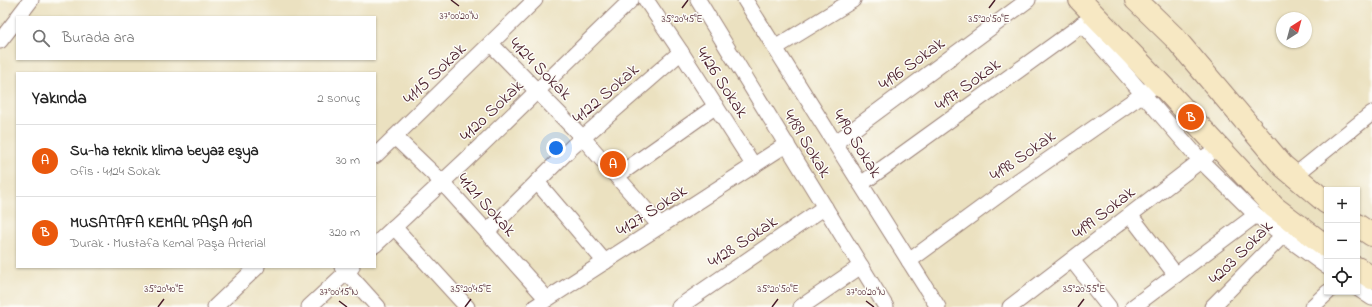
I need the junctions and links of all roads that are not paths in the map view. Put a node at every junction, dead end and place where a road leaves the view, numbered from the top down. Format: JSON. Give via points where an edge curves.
{"nodes":[{"id":1,"x":31,"y":0,"type":"edge"},
{"id":2,"x":536,"y":0,"type":"edge"},
{"id":3,"x":632,"y":0,"type":"edge"},
{"id":4,"x":646,"y":0,"type":"edge"},
{"id":5,"x":698,"y":0,"type":"edge"},
{"id":6,"x":745,"y":0,"type":"edge"},
{"id":7,"x":853,"y":0,"type":"edge"},
{"id":8,"x":1028,"y":0,"type":"edge"},
{"id":9,"x":1136,"y":0,"type":"edge"},
{"id":10,"x":1086,"y":13,"type":"edge"},
{"id":11,"x":19,"y":16,"type":"edge"},
{"id":12,"x":16,"y":21,"type":"edge"},
{"id":13,"x":0,"y":41,"type":"edge"},
{"id":14,"x":491,"y":44,"type":"junction"},
{"id":15,"x":775,"y":48,"type":"junction"},
{"id":16,"x":681,"y":52,"type":"junction"},
{"id":17,"x":1151,"y":89,"type":"junction"},
{"id":18,"x":537,"y":91,"type":"junction"},
{"id":19,"x":716,"y":106,"type":"junction"},
{"id":20,"x":1372,"y":113,"type":"edge"},
{"id":21,"x":395,"y":137,"type":"junction"},
{"id":22,"x":583,"y":138,"type":"junction"},
{"id":23,"x":835,"y":143,"type":"junction"},
{"id":24,"x":787,"y":144,"type":"junction"},
{"id":25,"x":1219,"y":147,"type":"junction"},
{"id":26,"x":376,"y":155,"type":"edge"},
{"id":27,"x":1201,"y":161,"type":"junction"},
{"id":28,"x":754,"y":166,"type":"junction"},
{"id":29,"x":617,"y":176,"type":"junction"},
{"id":30,"x":1294,"y":176,"type":"junction"},
{"id":31,"x":442,"y":182,"type":"junction"},
{"id":32,"x":537,"y":182,"type":"junction"},
{"id":33,"x":861,"y":184,"type":"junction"},
{"id":34,"x":1324,"y":201,"type":"edge"},
{"id":35,"x":825,"y":207,"type":"junction"},
{"id":36,"x":1130,"y":215,"type":"junction"},
{"id":37,"x":1256,"y":216,"type":"junction"},
{"id":38,"x":660,"y":226,"type":"junction"},
{"id":39,"x":394,"y":227,"type":"junction"},
{"id":40,"x":1360,"y":227,"type":"edge"},
{"id":41,"x":1290,"y":229,"type":"junction"},
{"id":42,"x":487,"y":232,"type":"junction"},
{"id":43,"x":1372,"y":235,"type":"edge"},
{"id":44,"x":376,"y":244,"type":"edge"},
{"id":45,"x":1324,"y":246,"type":"edge"},
{"id":46,"x":1072,"y":260,"type":"junction"},
{"id":47,"x":910,"y":261,"type":"junction"},
{"id":48,"x":605,"y":262,"type":"junction"},
{"id":49,"x":1324,"y":263,"type":"edge"},
{"id":50,"x":861,"y":266,"type":"junction"},
{"id":51,"x":256,"y":268,"type":"edge"},
{"id":52,"x":347,"y":269,"type":"edge"},
{"id":53,"x":1360,"y":270,"type":"edge"},
{"id":54,"x":1176,"y":275,"type":"junction"},
{"id":55,"x":1372,"y":278,"type":"edge"},
{"id":56,"x":1360,"y":290,"type":"edge"},
{"id":57,"x":1325,"y":295,"type":"edge"},
{"id":58,"x":1372,"y":298,"type":"edge"},
{"id":59,"x":541,"y":303,"type":"edge"},
{"id":60,"x":214,"y":307,"type":"edge"},
{"id":61,"x":309,"y":307,"type":"edge"},
{"id":62,"x":378,"y":307,"type":"edge"},
{"id":63,"x":467,"y":307,"type":"edge"},
{"id":64,"x":679,"y":307,"type":"edge"},
{"id":65,"x":801,"y":307,"type":"edge"},
{"id":66,"x":886,"y":307,"type":"edge"},
{"id":67,"x":938,"y":307,"type":"edge"},
{"id":68,"x":1010,"y":307,"type":"edge"},
{"id":69,"x":1108,"y":307,"type":"edge"},
{"id":70,"x":1132,"y":307,"type":"edge"},
{"id":71,"x":1212,"y":307,"type":"edge"},
{"id":72,"x":1312,"y":307,"type":"edge"}],
"edges":[{"from":1,"to":11,"type":"street"},
{"from":2,"to":14,"type":"street","name":"4115 Sokak"},
{"from":3,"to":18,"type":"street","name":"4120 Sokak"},
{"from":4,"to":16,"type":"street","name":"4126 Sokak"},
{"from":5,"to":24,"type":"street","name":"4189 Sokak"},
{"from":6,"to":15,"type":"street","name":"4190 Sokak"},
{"from":7,"to":15,"type":"street"},
{"from":8,"to":23,"type":"street","name":"4196 Sokak"},
{"from":9,"to":30,"type":"main road","via":[[1174,38]]},
{"from":10,"to":17,"type":"main road"},
{"from":10,"to":33,"type":"street","name":"4197 Sokak"},
{"from":12,"to":13,"type":"street"},
{"from":14,"to":18,"type":"street","name":"4124 Sokak"},
{"from":14,"to":21,"type":"street","name":"4115 Sokak"},
{"from":15,"to":23,"type":"street","name":"4190 Sokak"},
{"from":16,"to":19,"type":"street","name":"4126 Sokak"},
{"from":16,"to":22,"type":"street","name":"4122 Sokak"},
{"from":17,"to":25,"type":"main road"},
{"from":17,"to":27,"type":"street"},
{"from":17,"to":47,"type":"street","name":"4198 Sokak","via":[[1018,181]]},
{"from":18,"to":22,"type":"street","name":"4124 Sokak"},
{"from":18,"to":31,"type":"street","name":"4120 Sokak"},
{"from":19,"to":28,"type":"street","name":"4126 Sokak"},
{"from":19,"to":29,"type":"street"},
{"from":20,"to":30,"type":"street"},
{"from":21,"to":26,"type":"street","name":"4115 Sokak"},
{"from":21,"to":31,"type":"street","name":"4121 Sokak"},
{"from":22,"to":29,"type":"street","name":"4124 Sokak"},
{"from":22,"to":32,"type":"street","name":"4122 Sokak"},
{"from":23,"to":33,"type":"street","name":"4190 Sokak"},
{"from":24,"to":28,"type":"street","name":"4127 Sokak"},
{"from":24,"to":35,"type":"street","name":"4189 Sokak"},
{"from":25,"to":27,"type":"street","name":"4199 Sokak"},
{"from":25,"to":41,"type":"main road","via":[[1274,207]]},
{"from":27,"to":36,"type":"street","name":"4199 Sokak"},
{"from":27,"to":37,"type":"street"},
{"from":28,"to":38,"type":"street","name":"4127 Sokak"},
{"from":29,"to":38,"type":"street","name":"4124 Sokak"},
{"from":30,"to":34,"type":"main road"},
{"from":31,"to":39,"type":"street","name":"4120 Sokak"},
{"from":31,"to":42,"type":"street","name":"4121 Sokak"},
{"from":32,"to":42,"type":"street","name":"4122 Sokak"},
{"from":32,"to":48,"type":"street"},
{"from":33,"to":47,"type":"street","name":"4190 Sokak"},
{"from":35,"to":50,"type":"street","name":"4189 Sokak"},
{"from":35,"to":64,"type":"street","name":"4128 Sokak"},
{"from":36,"to":46,"type":"street","name":"4199 Sokak"},
{"from":36,"to":54,"type":"street"},
{"from":37,"to":41,"type":"street"},
{"from":37,"to":54,"type":"street"},
{"from":38,"to":48,"type":"street","name":"4127 Sokak"},
{"from":39,"to":44,"type":"street","name":"4120 Sokak"},
{"from":39,"to":63,"type":"street"},
{"from":40,"to":43,"type":"main road"},
{"from":41,"to":45,"type":"main road"},
{"from":41,"to":49,"type":"street"},
{"from":41,"to":71,"type":"street","name":"4203 Sokak"},
{"from":42,"to":59,"type":"street","name":"4121 Sokak"},
{"from":46,"to":68,"type":"street","name":"4199 Sokak"},
{"from":46,"to":69,"type":"street"},
{"from":47,"to":67,"type":"street","name":"4190 Sokak"},
{"from":48,"to":59,"type":"street","name":"4127 Sokak"},
{"from":50,"to":65,"type":"street"},
{"from":50,"to":66,"type":"street","name":"4189 Sokak"},
{"from":51,"to":60,"type":"street"},
{"from":52,"to":61,"type":"street"},
{"from":52,"to":62,"type":"street"},
{"from":53,"to":55,"type":"main road"},
{"from":54,"to":70,"type":"street"},
{"from":56,"to":58,"type":"street"},
{"from":57,"to":72,"type":"street"}]}
